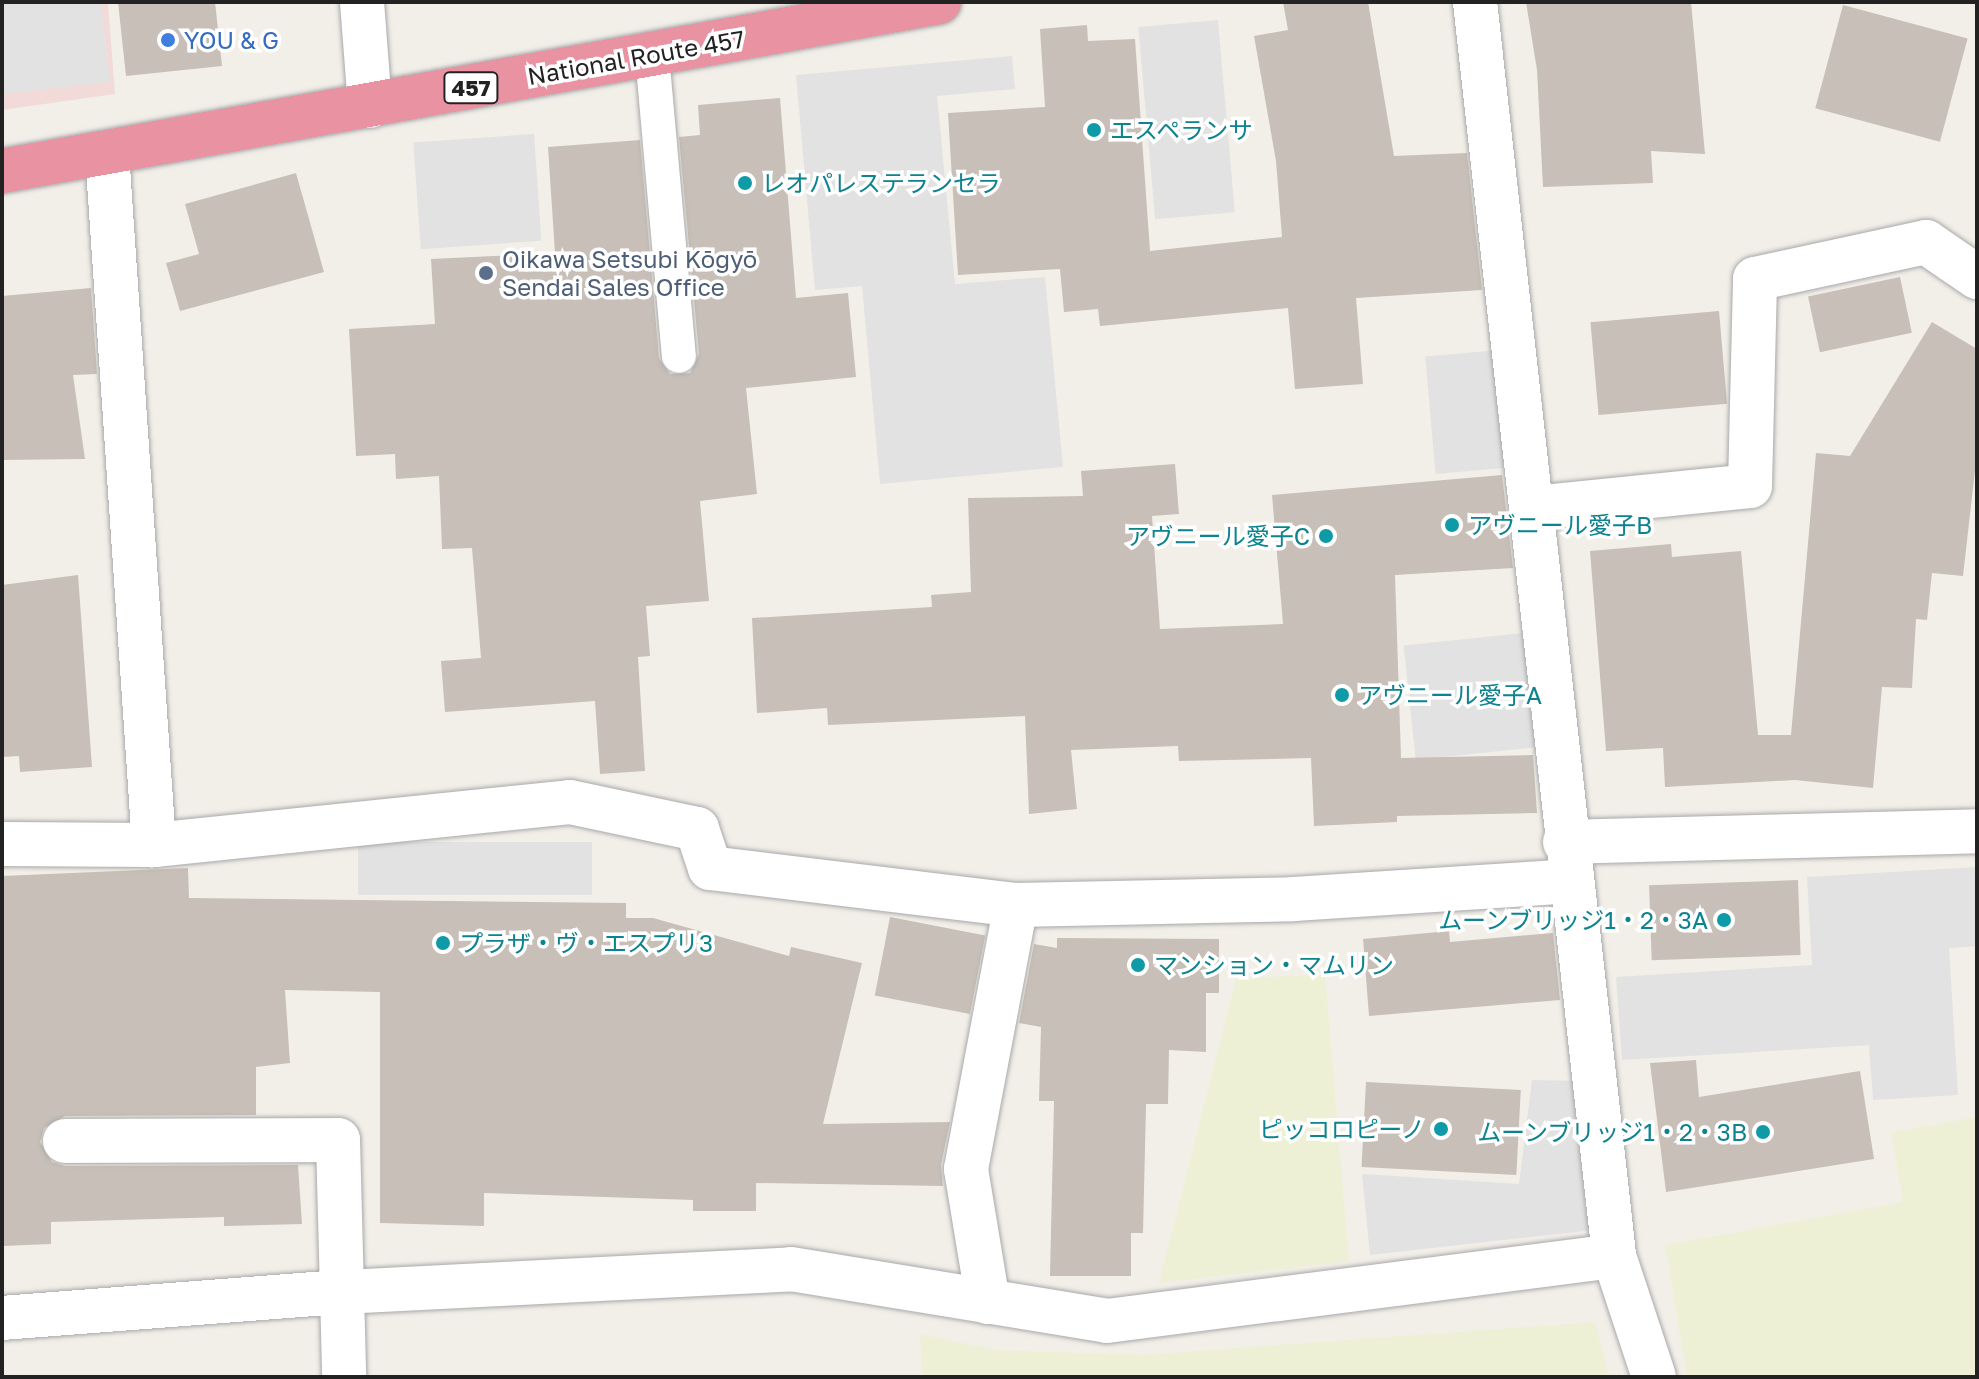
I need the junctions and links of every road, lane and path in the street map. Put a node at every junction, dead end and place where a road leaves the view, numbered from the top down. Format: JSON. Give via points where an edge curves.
{"nodes":[{"id":1,"x":362,"y":2,"type":"edge"},
{"id":2,"x":939,"y":2,"type":"edge"},
{"id":3,"x":1475,"y":2,"type":"edge"},
{"id":4,"x":652,"y":55,"type":"junction"},
{"id":5,"x":370,"y":106,"type":"junction"},
{"id":6,"x":107,"y":153,"type":"junction"},
{"id":7,"x":2,"y":171,"type":"edge"},
{"id":8,"x":1977,"y":277,"type":"edge"},
{"id":9,"x":679,"y":356,"type":"dead end"},
{"id":10,"x":1534,"y":508,"type":"junction"},
{"id":11,"x":1977,"y":831,"type":"edge"},
{"id":12,"x":2,"y":844,"type":"edge"},
{"id":13,"x":154,"y":845,"type":"junction"},
{"id":14,"x":1567,"y":861,"type":"junction"},
{"id":15,"x":1016,"y":905,"type":"junction"},
{"id":16,"x":65,"y":1141,"type":"dead end"},
{"id":17,"x":1614,"y":1256,"type":"junction"},
{"id":18,"x":343,"y":1292,"type":"junction"},
{"id":19,"x":988,"y":1302,"type":"junction"},
{"id":20,"x":2,"y":1318,"type":"edge"},
{"id":21,"x":344,"y":1377,"type":"edge"},
{"id":22,"x":1654,"y":1377,"type":"edge"}],
"edges":[{"from":1,"to":5,"type":"street"},
{"from":2,"to":4,"type":"highway","name":"National Route 457","number":"457"},
{"from":3,"to":10,"type":"street"},
{"from":4,"to":5,"type":"highway","name":"National Route 457","number":"457"},
{"from":4,"to":9,"type":"lane"},
{"from":5,"to":6,"type":"highway","name":"National Route 457","number":"457"},
{"from":6,"to":7,"type":"highway","name":"National Route 457","number":"457"},
{"from":6,"to":13,"type":"street"},
{"from":8,"to":10,"type":"street","via":[[1926,242],[1755,279],[1750,486]]},
{"from":10,"to":14,"type":"street"},
{"from":11,"to":14,"type":"street"},
{"from":12,"to":13,"type":"street"},
{"from":13,"to":15,"type":"street","via":[[570,802],[697,829],[710,868]]},
{"from":14,"to":15,"type":"street","via":[[1294,899]]},
{"from":14,"to":17,"type":"street"},
{"from":15,"to":19,"type":"street","via":[[966,1169]]},
{"from":16,"to":18,"type":"street","via":[[338,1140]]},
{"from":17,"to":19,"type":"street","via":[[1107,1321]]},
{"from":17,"to":22,"type":"street"},
{"from":18,"to":19,"type":"street","via":[[791,1269]]},
{"from":18,"to":20,"type":"street"},
{"from":18,"to":21,"type":"street"}]}
